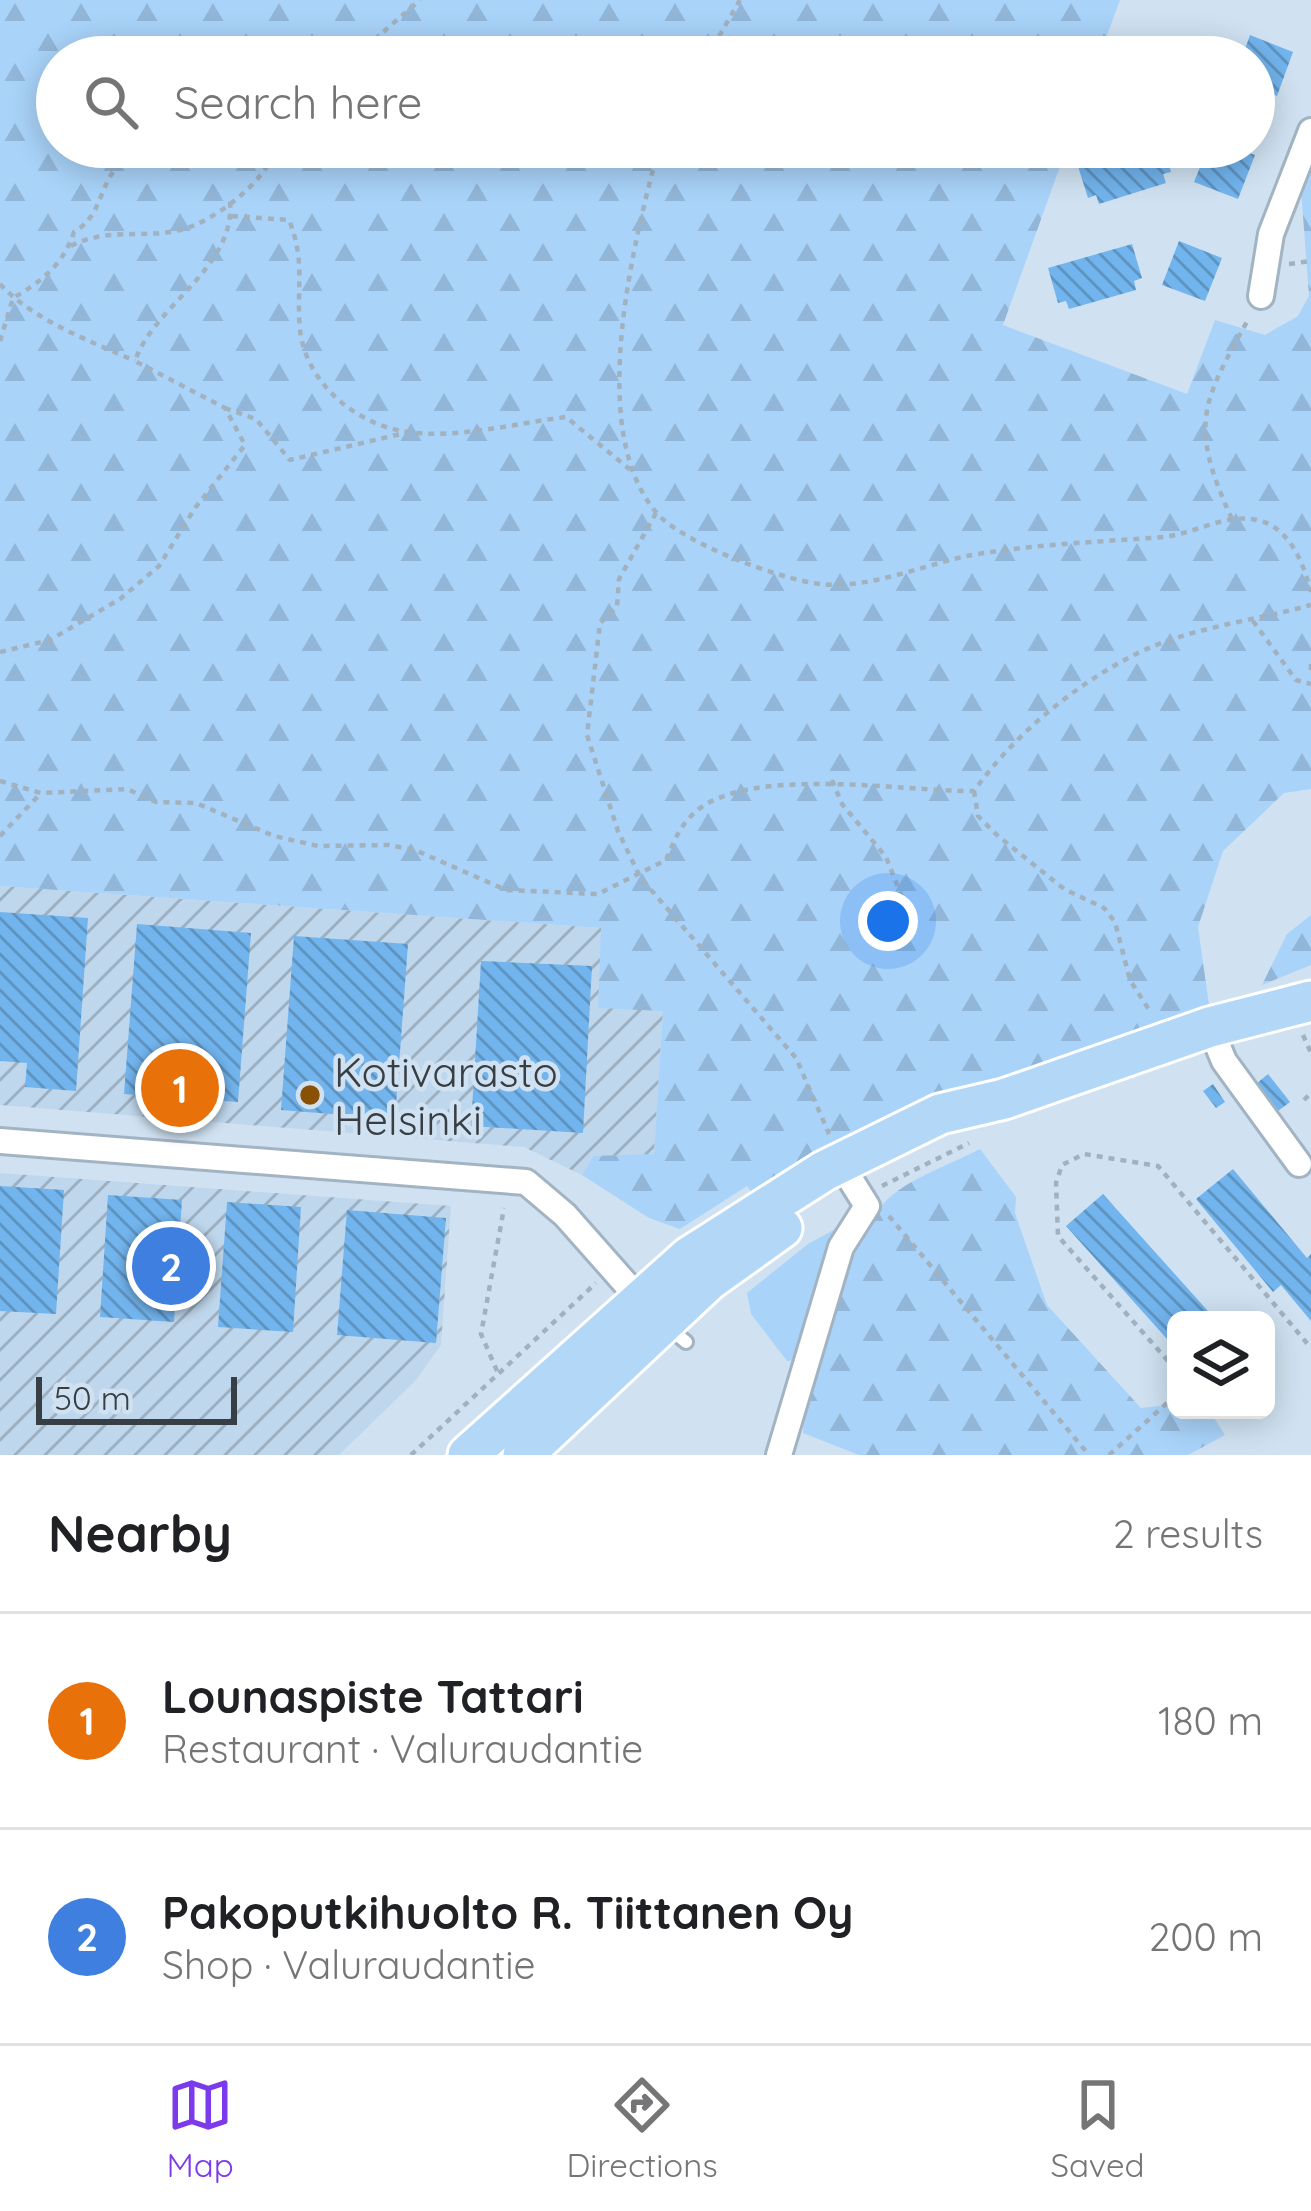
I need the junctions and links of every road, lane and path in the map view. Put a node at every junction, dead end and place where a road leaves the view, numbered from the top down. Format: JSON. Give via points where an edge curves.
{"nodes":[{"id":1,"x":420,"y":0,"type":"edge"},
{"id":2,"x":740,"y":0,"type":"edge"},
{"id":3,"x":379,"y":36,"type":"edge"},
{"id":4,"x":719,"y":36,"type":"edge"},
{"id":5,"x":1311,"y":131,"type":"edge"},
{"id":6,"x":117,"y":168,"type":"edge"},
{"id":7,"x":271,"y":168,"type":"edge"},
{"id":8,"x":654,"y":168,"type":"edge"},
{"id":9,"x":230,"y":201,"type":"junction"},
{"id":10,"x":232,"y":216,"type":"junction"},
{"id":11,"x":69,"y":247,"type":"junction"},
{"id":12,"x":0,"y":284,"type":"edge"},
{"id":13,"x":1261,"y":296,"type":"joint"},
{"id":14,"x":13,"y":298,"type":"junction"},
{"id":15,"x":0,"y":341,"type":"edge"},
{"id":16,"x":135,"y":361,"type":"junction"},
{"id":17,"x":225,"y":408,"type":"junction"},
{"id":18,"x":407,"y":432,"type":"junction"},
{"id":19,"x":634,"y":474,"type":"junction"},
{"id":20,"x":656,"y":513,"type":"junction"},
{"id":21,"x":1232,"y":519,"type":"junction"},
{"id":22,"x":1307,"y":563,"type":"edge"},
{"id":23,"x":1311,"y":592,"type":"edge"},
{"id":24,"x":1311,"y":605,"type":"edge"},
{"id":25,"x":1253,"y":621,"type":"junction"},
{"id":26,"x":0,"y":652,"type":"edge"},
{"id":27,"x":1311,"y":684,"type":"edge"},
{"id":28,"x":832,"y":780,"type":"junction"},
{"id":29,"x":0,"y":781,"type":"edge"},
{"id":30,"x":974,"y":790,"type":"junction"},
{"id":31,"x":41,"y":793,"type":"junction"},
{"id":32,"x":0,"y":836,"type":"edge"},
{"id":33,"x":640,"y":877,"type":"junction"},
{"id":34,"x":908,"y":912,"type":"dead end"},
{"id":35,"x":1311,"y":976,"type":"edge"},
{"id":36,"x":1311,"y":1001,"type":"edge"},
{"id":37,"x":1210,"y":1027,"type":"junction"},
{"id":38,"x":1168,"y":1041,"type":"junction"},
{"id":39,"x":1311,"y":1093,"type":"edge"},
{"id":40,"x":1004,"y":1099,"type":"junction"},
{"id":41,"x":1304,"y":1100,"type":"dead end"},
{"id":42,"x":985,"y":1136,"type":"dead end"},
{"id":43,"x":0,"y":1142,"type":"edge"},
{"id":44,"x":1299,"y":1164,"type":"dead end"},
{"id":45,"x":505,"y":1178,"type":"junction"},
{"id":46,"x":854,"y":1185,"type":"junction"},
{"id":47,"x":649,"y":1309,"type":"junction"},
{"id":48,"x":1311,"y":1348,"type":"edge"},
{"id":49,"x":1167,"y":1360,"type":"edge"},
{"id":50,"x":497,"y":1371,"type":"junction"},
{"id":51,"x":1167,"y":1403,"type":"edge"},
{"id":52,"x":412,"y":1455,"type":"edge"},
{"id":53,"x":468,"y":1455,"type":"edge"},
{"id":54,"x":523,"y":1455,"type":"edge"},
{"id":55,"x":778,"y":1455,"type":"edge"},
{"id":56,"x":1089,"y":1455,"type":"edge"},
{"id":57,"x":1109,"y":1455,"type":"edge"}],
"edges":[{"from":1,"to":3,"type":"path"},
{"from":2,"to":4,"type":"path"},
{"from":5,"to":13,"type":"street","via":[[1271,234]]},
{"from":6,"to":11,"type":"path"},
{"from":7,"to":9,"type":"path"},
{"from":8,"to":19,"type":"path","via":[[619,330]]},
{"from":9,"to":10,"type":"path"},
{"from":9,"to":11,"type":"path","via":[[181,230],[89,236]]},
{"from":10,"to":16,"type":"path","via":[[193,288],[154,325]]},
{"from":10,"to":18,"type":"path","via":[[289,220],[302,253],[300,332],[311,365],[341,406]]},
{"from":11,"to":14,"type":"path","via":[[43,280]]},
{"from":12,"to":14,"type":"path"},
{"from":13,"to":21,"type":"path","via":[[1205,398],[1216,487]]},
{"from":14,"to":15,"type":"path"},
{"from":14,"to":16,"type":"path"},
{"from":16,"to":17,"type":"path"},
{"from":17,"to":18,"type":"path","via":[[256,419],[290,460]]},
{"from":17,"to":26,"type":"path","via":[[245,445],[159,566],[50,640]]},
{"from":18,"to":19,"type":"path","via":[[566,417]]},
{"from":19,"to":20,"type":"path"},
{"from":20,"to":21,"type":"path","via":[[741,561],[822,584],[997,552],[1169,537]]},
{"from":20,"to":33,"type":"path","via":[[619,579],[617,607],[600,623],[587,735]]},
{"from":21,"to":22,"type":"path","via":[[1281,532]]},
{"from":22,"to":23,"type":"path"},
{"from":24,"to":25,"type":"path"},
{"from":25,"to":27,"type":"path","via":[[1296,680]]},
{"from":25,"to":30,"type":"path","via":[[1131,656],[997,756]]},
{"from":28,"to":30,"type":"path"},
{"from":28,"to":33,"type":"path","via":[[744,790],[696,811],[666,860]]},
{"from":28,"to":34,"type":"path","via":[[886,857]]},
{"from":29,"to":31,"type":"path"},
{"from":30,"to":38,"type":"path","via":[[978,816],[998,836],[1115,922],[1130,980]]},
{"from":31,"to":32,"type":"path"},
{"from":31,"to":33,"type":"path","via":[[127,789],[156,802],[196,803],[318,846],[415,850],[506,890],[598,894]]},
{"from":33,"to":46,"type":"path","via":[[796,1058]]},
{"from":35,"to":37,"type":"main road"},
{"from":36,"to":37,"type":"main road"},
{"from":37,"to":38,"type":"main road"},
{"from":37,"to":44,"type":"street","via":[[1242,1089]]},
{"from":38,"to":40,"type":"main road"},
{"from":39,"to":41,"type":"path"},
{"from":40,"to":46,"type":"main road"},
{"from":40,"to":47,"type":"main road","via":[[940,1114],[824,1171],[689,1257]]},
{"from":42,"to":46,"type":"path"},
{"from":43,"to":45,"type":"street"},
{"from":45,"to":47,"type":"street","via":[[548,1198]]},
{"from":45,"to":50,"type":"path","via":[[481,1334]]},
{"from":46,"to":47,"type":"main road"},
{"from":46,"to":55,"type":"street"},
{"from":46,"to":56,"type":"path","via":[[903,1227]]},
{"from":47,"to":50,"type":"path","via":[[527,1344]]},
{"from":47,"to":53,"type":"main road"},
{"from":47,"to":54,"type":"main road"},
{"from":48,"to":49,"type":"path","via":[[1158,1166],[1084,1154],[1062,1166],[1056,1184],[1058,1236]]},
{"from":50,"to":52,"type":"path"},
{"from":51,"to":57,"type":"path"}]}
